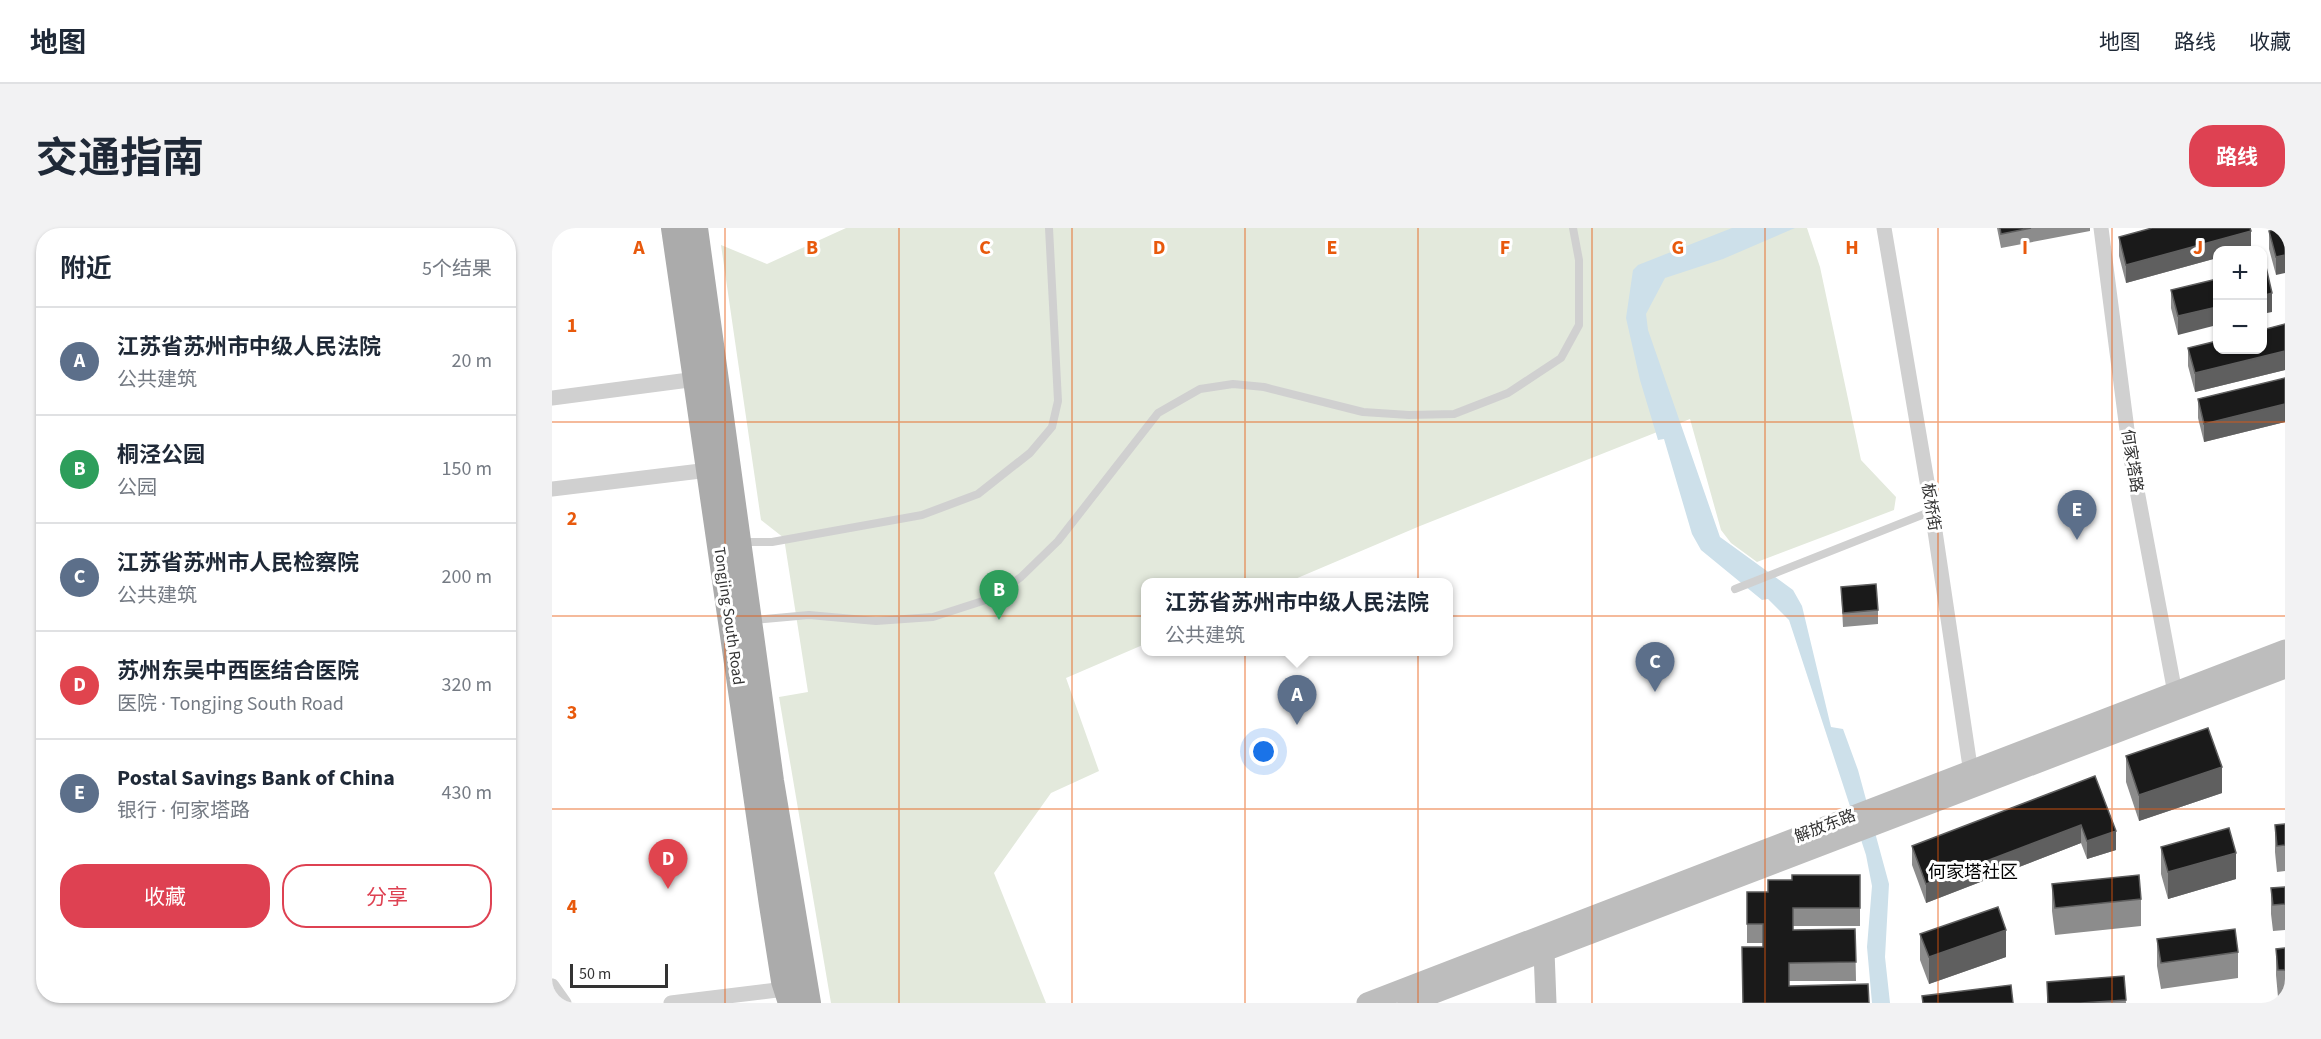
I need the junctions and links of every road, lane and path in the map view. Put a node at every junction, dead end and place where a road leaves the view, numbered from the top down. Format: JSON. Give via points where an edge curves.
{"nodes":[{"id":1,"x":673,"y":228,"type":"edge"},
{"id":2,"x":696,"y":228,"type":"edge"},
{"id":3,"x":1049,"y":228,"type":"edge"},
{"id":4,"x":1573,"y":228,"type":"edge"},
{"id":5,"x":1884,"y":228,"type":"edge"},
{"id":6,"x":2101,"y":228,"type":"edge"},
{"id":7,"x":706,"y":378,"type":"junction"},
{"id":8,"x":552,"y":398,"type":"edge"},
{"id":9,"x":719,"y":469,"type":"junction"},
{"id":10,"x":552,"y":489,"type":"edge"},
{"id":11,"x":1932,"y":511,"type":"junction"},
{"id":12,"x":729,"y":542,"type":"junction"},
{"id":13,"x":1735,"y":589,"type":"dead end"},
{"id":14,"x":740,"y":622,"type":"junction"},
{"id":15,"x":2285,"y":650,"type":"edge"},
{"id":16,"x":2285,"y":668,"type":"edge"},
{"id":17,"x":2175,"y":693,"type":"junction"},
{"id":18,"x":1972,"y":778,"type":"junction"},
{"id":19,"x":1534,"y":946,"type":"junction"},
{"id":20,"x":552,"y":986,"type":"edge"},
{"id":21,"x":788,"y":996,"type":"edge"},
{"id":22,"x":564,"y":1003,"type":"edge"},
{"id":23,"x":671,"y":1003,"type":"edge"},
{"id":24,"x":809,"y":1003,"type":"edge"},
{"id":25,"x":1367,"y":1003,"type":"edge"},
{"id":26,"x":1408,"y":1003,"type":"edge"},
{"id":27,"x":1532,"y":1003,"type":"edge"},
{"id":28,"x":1546,"y":1003,"type":"edge"}],
"edges":[{"from":1,"to":7,"type":"main road","name":"Tongjing South Road"},
{"from":2,"to":7,"type":"main road","name":"Tongjing South Road"},
{"from":3,"to":12,"type":"lane","via":[[1058,401],[1052,427],[1030,453],[978,494],[922,515],[772,542]]},
{"from":4,"to":14,"type":"lane","via":[[1579,260],[1579,325],[1561,358],[1508,393],[1454,414],[1409,415],[1363,412],[1264,387],[1233,384],[1200,389],[1158,413],[1058,541],[1021,577],[992,598],[933,617],[876,621],[808,615]]},
{"from":5,"to":11,"type":"street","name":"板桥街"},
{"from":6,"to":17,"type":"street","name":"何家塔路","via":[[2130,453]]},
{"from":7,"to":8,"type":"street"},
{"from":7,"to":9,"type":"main road","name":"Tongjing South Road"},
{"from":9,"to":10,"type":"street"},
{"from":9,"to":12,"type":"main road","name":"Tongjing South Road"},
{"from":11,"to":13,"type":"lane"},
{"from":11,"to":18,"type":"street","name":"板桥街"},
{"from":12,"to":14,"type":"main road","name":"Tongjing South Road"},
{"from":14,"to":21,"type":"main road","name":"Tongjing South Road"},
{"from":14,"to":24,"type":"main road","name":"Tongjing South Road","via":[[772,781]]},
{"from":15,"to":17,"type":"main road","name":"解放东路"},
{"from":16,"to":18,"type":"main road","name":"解放东路"},
{"from":17,"to":18,"type":"main road","name":"解放东路"},
{"from":18,"to":19,"type":"main road","name":"解放东路"},
{"from":19,"to":25,"type":"main road","name":"解放东路"},
{"from":19,"to":26,"type":"main road","name":"解放东路"},
{"from":19,"to":27,"type":"main road"},
{"from":19,"to":28,"type":"main road"},
{"from":20,"to":22,"type":"street"},
{"from":21,"to":23,"type":"street"}]}
